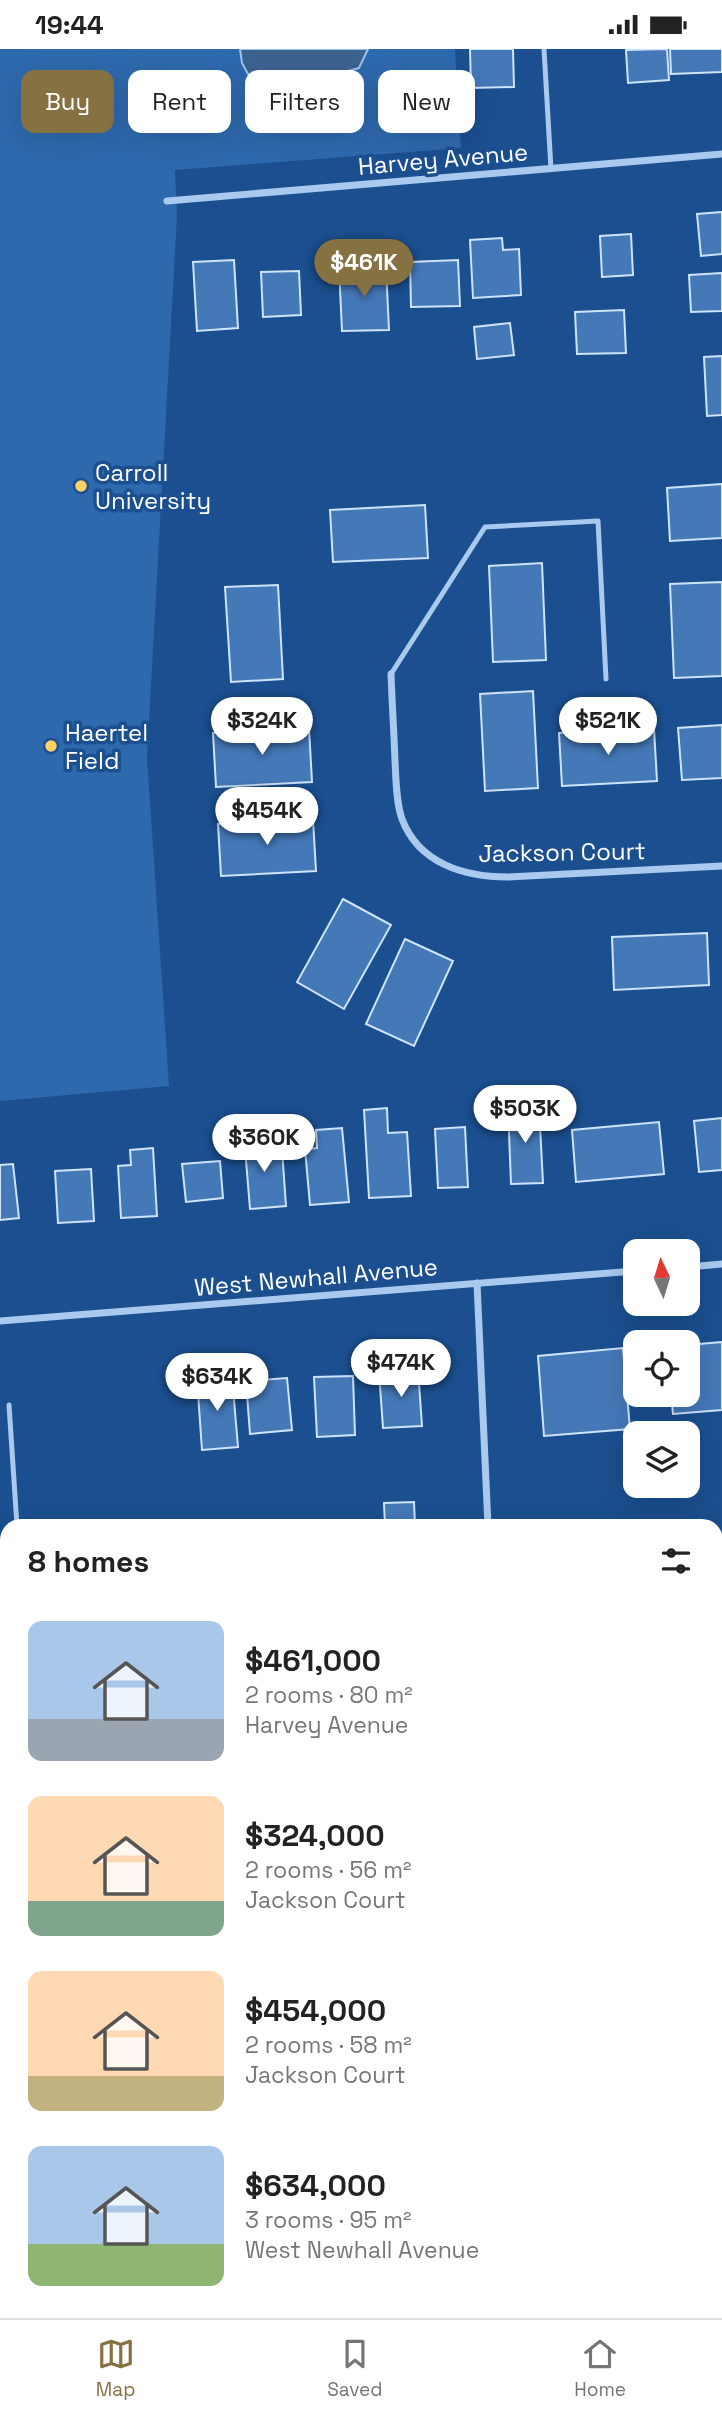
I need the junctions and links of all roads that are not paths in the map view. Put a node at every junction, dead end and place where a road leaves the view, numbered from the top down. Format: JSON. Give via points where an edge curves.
{"nodes":[{"id":1,"x":544,"y":49,"type":"edge"},
{"id":2,"x":722,"y":154,"type":"edge"},
{"id":3,"x":551,"y":169,"type":"junction"},
{"id":4,"x":167,"y":201,"type":"dead end"},
{"id":5,"x":391,"y":674,"type":"joint"},
{"id":6,"x":606,"y":679,"type":"dead end"},
{"id":7,"x":722,"y":866,"type":"edge"},
{"id":8,"x":722,"y":1264,"type":"edge"},
{"id":9,"x":700,"y":1265,"type":"edge"},
{"id":10,"x":623,"y":1272,"type":"edge"},
{"id":11,"x":477,"y":1283,"type":"junction"},
{"id":12,"x":0,"y":1321,"type":"edge"},
{"id":13,"x":9,"y":1405,"type":"dead end"},
{"id":14,"x":17,"y":1519,"type":"edge"},
{"id":15,"x":488,"y":1519,"type":"edge"}],
"edges":[{"from":1,"to":3,"type":"lane"},
{"from":2,"to":3,"type":"street","name":"Harvey Avenue"},
{"from":3,"to":4,"type":"street","name":"Harvey Avenue"},
{"from":5,"to":6,"type":"lane","via":[[485,527],[598,521]]},
{"from":5,"to":7,"type":"street","name":"Jackson Court","via":[[402,819],[416,842],[451,869],[480,877],[508,877]]},
{"from":8,"to":9,"type":"street"},
{"from":10,"to":11,"type":"street","name":"West Newhall Avenue"},
{"from":11,"to":12,"type":"street","name":"West Newhall Avenue"},
{"from":11,"to":15,"type":"street"},
{"from":13,"to":14,"type":"lane"}]}
